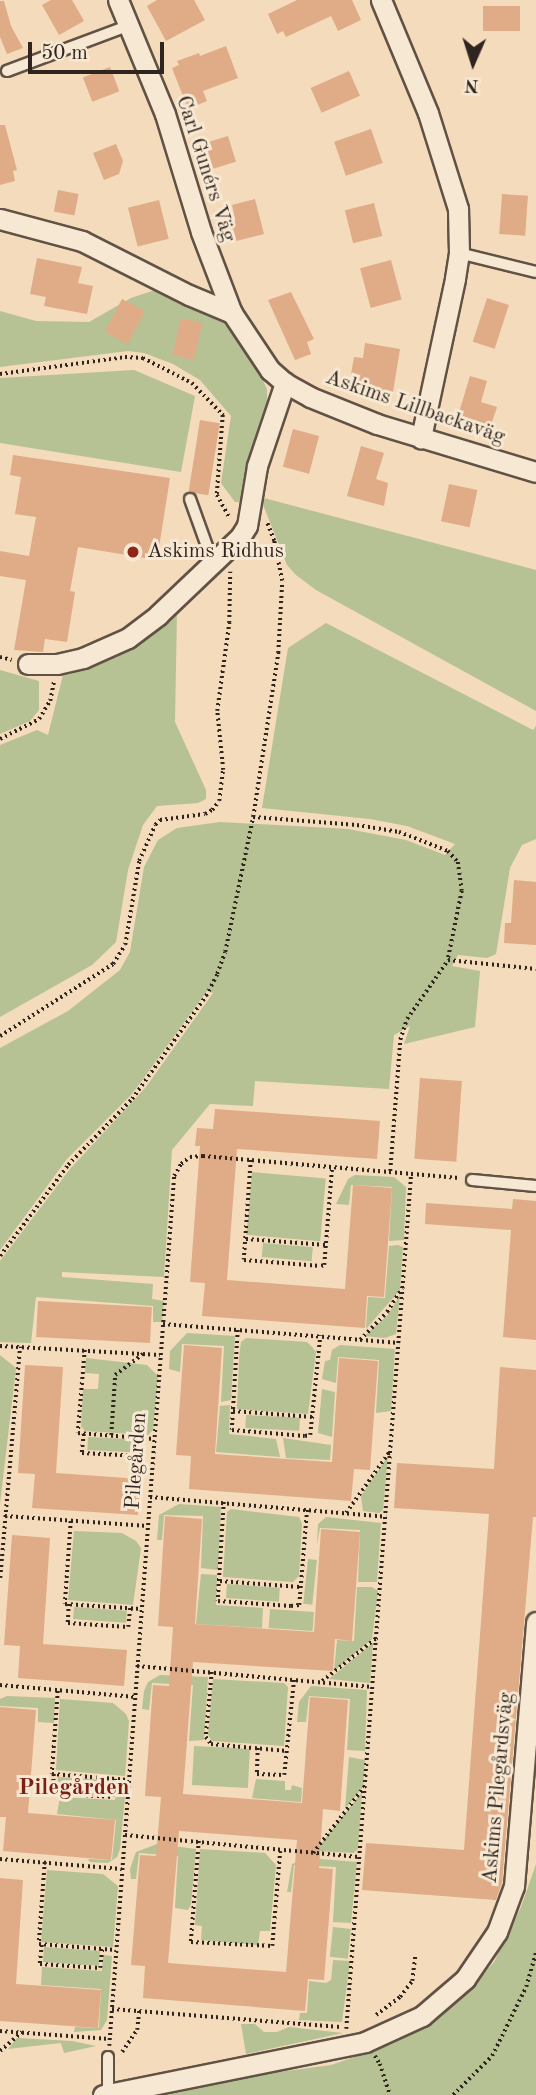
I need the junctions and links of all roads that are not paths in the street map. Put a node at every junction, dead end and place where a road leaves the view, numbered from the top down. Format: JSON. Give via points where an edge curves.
{"nodes":[{"id":1,"x":118,"y":0,"type":"edge"},
{"id":2,"x":381,"y":0,"type":"edge"},
{"id":3,"x":130,"y":24,"type":"junction"},
{"id":4,"x":7,"y":71,"type":"dead end"},
{"id":5,"x":0,"y":219,"type":"edge"},
{"id":6,"x":459,"y":253,"type":"junction"},
{"id":7,"x":536,"y":272,"type":"edge"},
{"id":8,"x":232,"y":313,"type":"junction"},
{"id":9,"x":285,"y":383,"type":"junction"},
{"id":10,"x":421,"y":438,"type":"junction"},
{"id":11,"x":536,"y":472,"type":"edge"},
{"id":12,"x":190,"y":499,"type":"dead end"},
{"id":13,"x":213,"y":563,"type":"junction"},
{"id":14,"x":28,"y":664,"type":"dead end"},
{"id":15,"x":472,"y":1180,"type":"road end"},
{"id":16,"x":536,"y":1186,"type":"edge"},
{"id":17,"x":536,"y":1622,"type":"edge"},
{"id":18,"x":108,"y":2057,"type":"road end"},
{"id":19,"x":106,"y":2094,"type":"edge"}],
"edges":[{"from":1,"to":3,"type":"street","name":"Carl Gunérs Väg"},
{"from":2,"to":6,"type":"street","via":[[452,182]]},
{"from":3,"to":4,"type":"lane"},
{"from":3,"to":8,"type":"street","name":"Carl Gunérs Väg"},
{"from":5,"to":8,"type":"street","via":[[82,241]]},
{"from":6,"to":7,"type":"lane"},
{"from":6,"to":10,"type":"street"},
{"from":8,"to":9,"type":"street","name":"Askims Lillbackaväg","via":[[258,354]]},
{"from":9,"to":10,"type":"street","name":"Askims Lillbackaväg","via":[[334,408]]},
{"from":9,"to":13,"type":"street","via":[[257,466],[250,513],[234,543]]},
{"from":10,"to":11,"type":"street","name":"Askims Lillbackaväg"},
{"from":12,"to":13,"type":"lane"},
{"from":13,"to":14,"type":"street","via":[[128,638],[83,658]]},
{"from":15,"to":16,"type":"lane"},
{"from":17,"to":19,"type":"street","name":"Askims Pilegårdsväg","via":[[517,1870],[508,1906],[483,1956],[444,2000],[392,2032],[365,2042]]},
{"from":18,"to":19,"type":"lane"}]}
